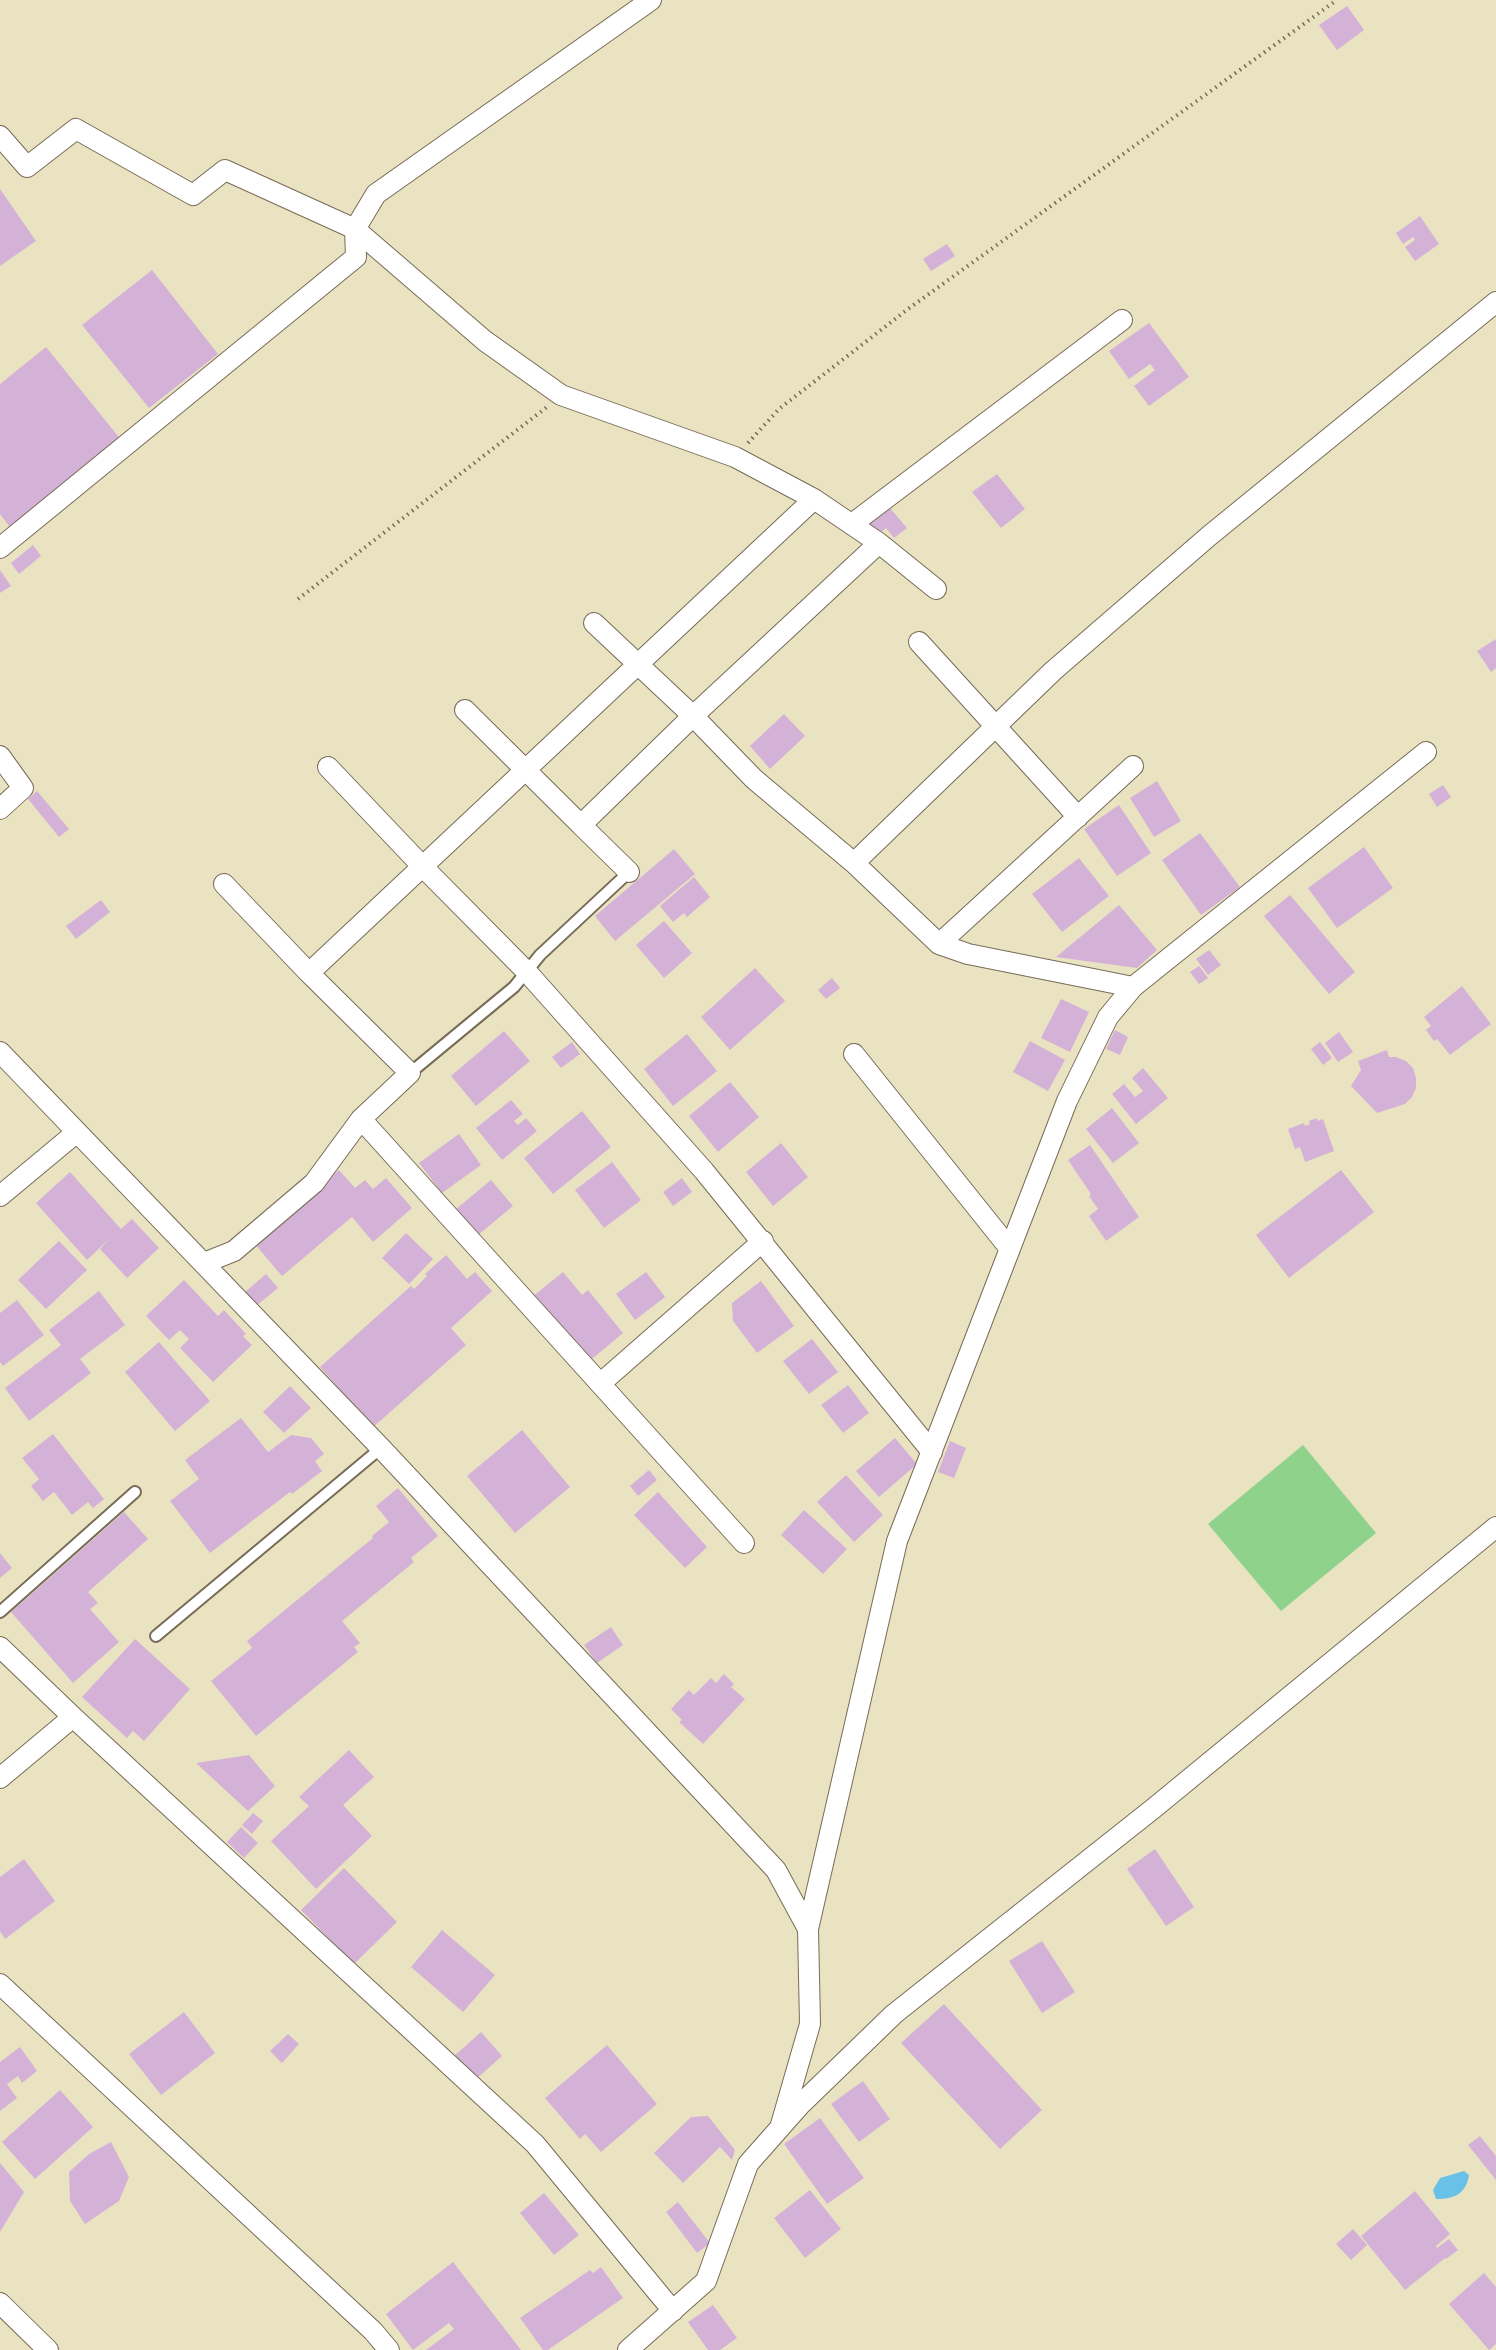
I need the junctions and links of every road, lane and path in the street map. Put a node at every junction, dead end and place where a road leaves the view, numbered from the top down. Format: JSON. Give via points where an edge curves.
{"nodes":[{"id":1,"x":651,"y":0,"type":"edge"},
{"id":2,"x":1336,"y":0,"type":"edge"},
{"id":3,"x":0,"y":136,"type":"edge"},
{"id":4,"x":355,"y":229,"type":"junction"},
{"id":5,"x":1496,"y":302,"type":"edge"},
{"id":6,"x":1122,"y":320,"type":"dead end"},
{"id":7,"x":561,"y":395,"type":"junction"},
{"id":8,"x":735,"y":458,"type":"junction"},
{"id":9,"x":814,"y":499,"type":"junction"},
{"id":10,"x":852,"y":524,"type":"junction"},
{"id":11,"x":879,"y":543,"type":"junction"},
{"id":12,"x":0,"y":548,"type":"edge"},
{"id":13,"x":936,"y":589,"type":"dead end"},
{"id":14,"x":298,"y":599,"type":"dead end"},
{"id":15,"x":594,"y":623,"type":"dead end"},
{"id":16,"x":919,"y":642,"type":"dead end"},
{"id":17,"x":638,"y":665,"type":"junction"},
{"id":18,"x":465,"y":710,"type":"dead end"},
{"id":19,"x":693,"y":716,"type":"junction"},
{"id":20,"x":995,"y":726,"type":"junction"},
{"id":21,"x":1426,"y":752,"type":"dead end"},
{"id":22,"x":0,"y":756,"type":"edge"},
{"id":23,"x":1132,"y":766,"type":"dead end"},
{"id":24,"x":328,"y":767,"type":"dead end"},
{"id":25,"x":525,"y":771,"type":"junction"},
{"id":26,"x":0,"y":809,"type":"edge"},
{"id":27,"x":1078,"y":817,"type":"junction"},
{"id":28,"x":581,"y":825,"type":"junction"},
{"id":29,"x":854,"y":863,"type":"junction"},
{"id":30,"x":423,"y":867,"type":"junction"},
{"id":31,"x":629,"y":872,"type":"joint"},
{"id":32,"x":224,"y":884,"type":"dead end"},
{"id":33,"x":939,"y":944,"type":"junction"},
{"id":34,"x":527,"y":972,"type":"junction"},
{"id":35,"x":309,"y":974,"type":"junction"},
{"id":36,"x":1133,"y":987,"type":"junction"},
{"id":37,"x":0,"y":1052,"type":"edge"},
{"id":38,"x":854,"y":1054,"type":"dead end"},
{"id":39,"x":410,"y":1073,"type":"junction"},
{"id":40,"x":361,"y":1119,"type":"junction"},
{"id":41,"x":77,"y":1132,"type":"junction"},
{"id":42,"x":0,"y":1196,"type":"edge"},
{"id":43,"x":763,"y":1241,"type":"junction"},
{"id":44,"x":1010,"y":1249,"type":"junction"},
{"id":45,"x":204,"y":1263,"type":"junction"},
{"id":46,"x":601,"y":1383,"type":"junction"},
{"id":47,"x":381,"y":1448,"type":"junction"},
{"id":48,"x":932,"y":1452,"type":"junction"},
{"id":49,"x":135,"y":1492,"type":"dead end"},
{"id":50,"x":1496,"y":1527,"type":"edge"},
{"id":51,"x":744,"y":1543,"type":"dead end"},
{"id":52,"x":0,"y":1612,"type":"edge"},
{"id":53,"x":156,"y":1636,"type":"dead end"},
{"id":54,"x":0,"y":1647,"type":"edge"},
{"id":55,"x":73,"y":1717,"type":"junction"},
{"id":56,"x":0,"y":1778,"type":"edge"},
{"id":57,"x":808,"y":1929,"type":"junction"},
{"id":58,"x":0,"y":1984,"type":"edge"},
{"id":59,"x":780,"y":2128,"type":"junction"},
{"id":60,"x":0,"y":2303,"type":"edge"},
{"id":61,"x":673,"y":2311,"type":"junction"},
{"id":62,"x":48,"y":2350,"type":"edge"},
{"id":63,"x":389,"y":2350,"type":"edge"},
{"id":64,"x":628,"y":2350,"type":"edge"}],
"edges":[{"from":1,"to":4,"type":"street","via":[[376,194]]},
{"from":2,"to":8,"type":"path","via":[[899,316],[779,409]]},
{"from":3,"to":4,"type":"street","via":[[27,167],[76,129],[194,195],[225,170]]},
{"from":4,"to":7,"type":"street","via":[[485,341]]},
{"from":4,"to":12,"type":"street","via":[[356,257]]},
{"from":5,"to":20,"type":"street","via":[[1209,536]]},
{"from":6,"to":10,"type":"street"},
{"from":7,"to":8,"type":"street"},
{"from":7,"to":14,"type":"path"},
{"from":8,"to":9,"type":"street"},
{"from":9,"to":10,"type":"street"},
{"from":9,"to":17,"type":"street"},
{"from":10,"to":11,"type":"street"},
{"from":11,"to":13,"type":"street"},
{"from":11,"to":19,"type":"street"},
{"from":15,"to":17,"type":"street"},
{"from":16,"to":20,"type":"street"},
{"from":17,"to":19,"type":"street"},
{"from":17,"to":25,"type":"street"},
{"from":18,"to":25,"type":"street"},
{"from":19,"to":28,"type":"street"},
{"from":19,"to":29,"type":"street","via":[[754,779]]},
{"from":20,"to":27,"type":"street"},
{"from":20,"to":29,"type":"street"},
{"from":21,"to":36,"type":"street"},
{"from":22,"to":26,"type":"street","via":[[23,788]]},
{"from":23,"to":27,"type":"street"},
{"from":24,"to":30,"type":"street"},
{"from":25,"to":28,"type":"street"},
{"from":25,"to":30,"type":"street"},
{"from":27,"to":33,"type":"street"},
{"from":28,"to":31,"type":"street"},
{"from":29,"to":33,"type":"street"},
{"from":30,"to":34,"type":"street"},
{"from":30,"to":35,"type":"street"},
{"from":31,"to":34,"type":"lane","via":[[540,955]]},
{"from":32,"to":35,"type":"street"},
{"from":33,"to":36,"type":"street","via":[[968,954]]},
{"from":34,"to":39,"type":"lane"},
{"from":34,"to":43,"type":"street"},
{"from":35,"to":39,"type":"street"},
{"from":36,"to":44,"type":"street","via":[[1108,1017],[1067,1101]]},
{"from":37,"to":41,"type":"street"},
{"from":38,"to":44,"type":"street"},
{"from":39,"to":40,"type":"street"},
{"from":40,"to":45,"type":"street","via":[[314,1183],[234,1251]]},
{"from":40,"to":46,"type":"street"},
{"from":41,"to":42,"type":"street"},
{"from":41,"to":45,"type":"street"},
{"from":43,"to":46,"type":"street"},
{"from":43,"to":48,"type":"street"},
{"from":44,"to":48,"type":"street"},
{"from":45,"to":47,"type":"street"},
{"from":46,"to":51,"type":"street"},
{"from":47,"to":53,"type":"lane"},
{"from":47,"to":57,"type":"street","via":[[776,1870]]},
{"from":48,"to":57,"type":"street","via":[[897,1541]]},
{"from":49,"to":52,"type":"lane"},
{"from":50,"to":59,"type":"street","via":[[1154,1808],[894,2014]]},
{"from":54,"to":55,"type":"street"},
{"from":55,"to":56,"type":"street"},
{"from":55,"to":61,"type":"street","via":[[535,2144]]},
{"from":57,"to":59,"type":"street","via":[[810,2024]]},
{"from":58,"to":63,"type":"street"},
{"from":59,"to":61,"type":"street","via":[[748,2164],[706,2281]]},
{"from":60,"to":62,"type":"street"},
{"from":61,"to":64,"type":"street"}]}
